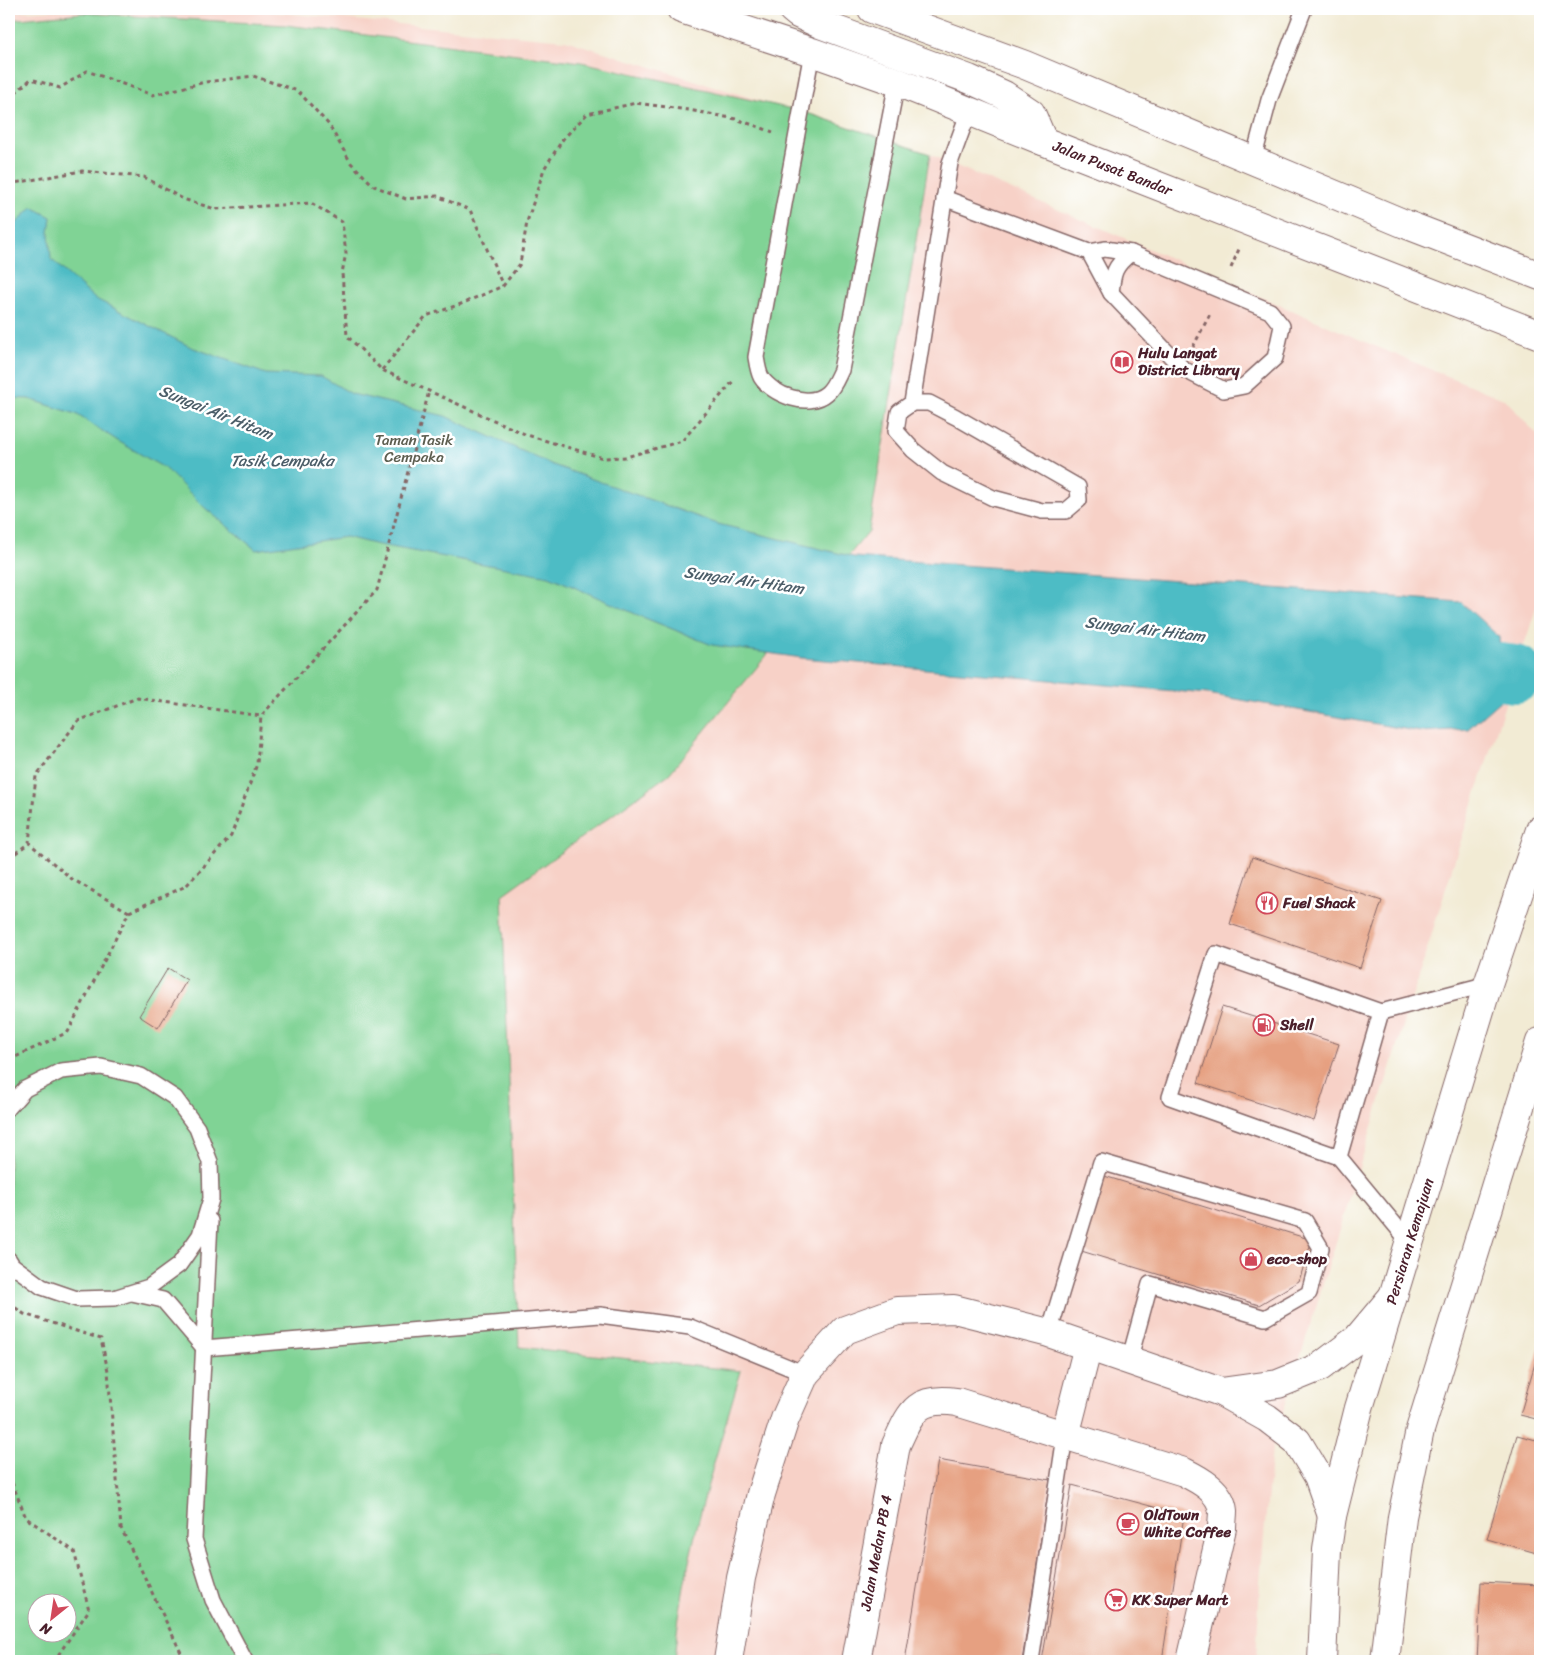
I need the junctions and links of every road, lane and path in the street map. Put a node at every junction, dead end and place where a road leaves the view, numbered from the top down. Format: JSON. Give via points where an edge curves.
{"nodes":[{"id":1,"x":681,"y":9,"type":"edge"},
{"id":2,"x":792,"y":9,"type":"edge"},
{"id":3,"x":872,"y":9,"type":"edge"},
{"id":4,"x":1304,"y":9,"type":"edge"},
{"id":5,"x":812,"y":52,"type":"junction"},
{"id":6,"x":897,"y":82,"type":"junction"},
{"id":7,"x":9,"y":98,"type":"edge"},
{"id":8,"x":969,"y":111,"type":"junction"},
{"id":9,"x":796,"y":140,"type":"junction"},
{"id":10,"x":1043,"y":141,"type":"junction"},
{"id":11,"x":1253,"y":160,"type":"junction"},
{"id":12,"x":9,"y":184,"type":"edge"},
{"id":13,"x":944,"y":198,"type":"junction"},
{"id":14,"x":1089,"y":252,"type":"junction"},
{"id":15,"x":1131,"y":253,"type":"junction"},
{"id":16,"x":1540,"y":276,"type":"edge"},
{"id":17,"x":503,"y":286,"type":"junction"},
{"id":18,"x":1111,"y":293,"type":"junction"},
{"id":19,"x":1529,"y":331,"type":"edge"},
{"id":20,"x":1540,"y":346,"type":"edge"},
{"id":21,"x":756,"y":358,"type":"junction"},
{"id":22,"x":382,"y":370,"type":"junction"},
{"id":23,"x":429,"y":391,"type":"junction"},
{"id":24,"x":912,"y":403,"type":"junction"},
{"id":25,"x":261,"y":716,"type":"junction"},
{"id":26,"x":1540,"y":830,"type":"edge"},
{"id":27,"x":29,"y":843,"type":"junction"},
{"id":28,"x":9,"y":858,"type":"edge"},
{"id":29,"x":129,"y":912,"type":"junction"},
{"id":30,"x":1488,"y":984,"type":"junction"},
{"id":31,"x":1381,"y":1012,"type":"junction"},
{"id":32,"x":1540,"y":1042,"type":"edge"},
{"id":33,"x":9,"y":1060,"type":"edge"},
{"id":34,"x":9,"y":1106,"type":"edge"},
{"id":35,"x":1339,"y":1157,"type":"junction"},
{"id":36,"x":211,"y":1199,"type":"junction"},
{"id":37,"x":1410,"y":1243,"type":"junction"},
{"id":38,"x":9,"y":1260,"type":"edge"},
{"id":39,"x":131,"y":1292,"type":"junction"},
{"id":40,"x":1393,"y":1296,"type":"junction"},
{"id":41,"x":9,"y":1303,"type":"edge"},
{"id":42,"x":1049,"y":1333,"type":"junction"},
{"id":43,"x":1088,"y":1346,"type":"junction"},
{"id":44,"x":204,"y":1348,"type":"junction"},
{"id":45,"x":1130,"y":1361,"type":"junction"},
{"id":46,"x":805,"y":1374,"type":"junction"},
{"id":47,"x":1221,"y":1392,"type":"junction"},
{"id":48,"x":1065,"y":1436,"type":"junction"},
{"id":49,"x":9,"y":1475,"type":"edge"},
{"id":50,"x":1332,"y":1516,"type":"junction"},
{"id":51,"x":54,"y":1661,"type":"edge"},
{"id":52,"x":185,"y":1661,"type":"edge"},
{"id":53,"x":244,"y":1661,"type":"edge"},
{"id":54,"x":728,"y":1661,"type":"edge"},
{"id":55,"x":856,"y":1661,"type":"edge"},
{"id":56,"x":1032,"y":1661,"type":"edge"},
{"id":57,"x":1191,"y":1661,"type":"edge"},
{"id":58,"x":1322,"y":1661,"type":"edge"},
{"id":59,"x":1385,"y":1661,"type":"edge"}],
"edges":[{"from":1,"to":5,"type":"main road","name":"Jalan Pusat Bandar"},
{"from":2,"to":10,"type":"main road","via":[[820,24],[1004,95],[1031,114]]},
{"from":3,"to":11,"type":"main road","via":[[1025,65]]},
{"from":4,"to":11,"type":"lane","via":[[1269,100]]},
{"from":5,"to":6,"type":"main road","name":"Jalan Pusat Bandar"},
{"from":5,"to":9,"type":"lane"},
{"from":6,"to":8,"type":"main road","name":"Jalan Pusat Bandar"},
{"from":6,"to":21,"type":"lane","via":[[841,370],[835,384],[826,394],[810,400],[785,396],[760,376]]},
{"from":7,"to":17,"type":"path","via":[[31,79],[60,88],[87,71],[153,95],[205,82],[253,76],[298,91],[329,125],[351,163],[374,186],[406,199],[437,196],[470,210]]},
{"from":8,"to":10,"type":"main road","name":"Jalan Pusat Bandar"},
{"from":8,"to":13,"type":"lane","via":[[950,163]]},
{"from":9,"to":17,"type":"path","via":[[736,119],[636,103],[587,114],[563,139],[544,168],[527,222],[520,264]]},
{"from":9,"to":21,"type":"lane"},
{"from":10,"to":19,"type":"main road","name":"Jalan Pusat Bandar"},
{"from":11,"to":16,"type":"main road","via":[[1404,224]]},
{"from":12,"to":22,"type":"path","via":[[82,171],[144,177],[183,198],[215,209],[311,203],[342,222],[346,253],[342,273],[347,336]]},
{"from":13,"to":14,"type":"lane"},
{"from":13,"to":24,"type":"lane"},
{"from":14,"to":15,"type":"lane"},
{"from":14,"to":18,"type":"lane"},
{"from":15,"to":18,"type":"lane","via":[[1113,274]]},
{"from":15,"to":18,"type":"lane","via":[[1270,311],[1282,326],[1275,358],[1244,386],[1224,390],[1183,369]]},
{"from":17,"to":22,"type":"path","via":[[426,316]]},
{"from":19,"to":20,"type":"main road"},
{"from":21,"to":23,"type":"path","via":[[682,441],[626,457],[602,458],[527,435]]},
{"from":22,"to":23,"type":"path"},
{"from":23,"to":25,"type":"path","via":[[378,590]]},
{"from":24,"to":24,"type":"lane","via":[[929,403],[1078,487],[1079,500],[1066,511],[1042,511],[992,498],[942,473],[912,450],[896,432],[899,412]]},
{"from":25,"to":27,"type":"path","via":[[137,698],[78,721],[36,776]]},
{"from":25,"to":29,"type":"path","via":[[257,764],[231,836],[186,886]]},
{"from":26,"to":30,"type":"main road","name":"Persiaran Kemajuan"},
{"from":27,"to":28,"type":"path"},
{"from":27,"to":29,"type":"path","via":[[72,879]]},
{"from":29,"to":33,"type":"path","via":[[68,1032]]},
{"from":30,"to":31,"type":"lane"},
{"from":30,"to":37,"type":"main road","name":"Persiaran Kemajuan"},
{"from":31,"to":35,"type":"lane"},
{"from":31,"to":35,"type":"lane","via":[[1216,954],[1170,1097]]},
{"from":32,"to":59,"type":"main road","via":[[1420,1430],[1402,1517]]},
{"from":34,"to":36,"type":"lane","via":[[25,1089],[61,1072],[101,1067],[141,1076],[175,1098],[197,1128],[210,1162]]},
{"from":35,"to":37,"type":"lane"},
{"from":36,"to":39,"type":"lane","via":[[200,1235],[179,1265],[149,1287]]},
{"from":36,"to":44,"type":"lane"},
{"from":37,"to":40,"type":"main road","name":"Persiaran Kemajuan"},
{"from":38,"to":39,"type":"lane","via":[[42,1287],[77,1299],[114,1298]]},
{"from":39,"to":44,"type":"lane","via":[[163,1300]]},
{"from":40,"to":47,"type":"main road","via":[[1357,1338],[1320,1367],[1278,1384]]},
{"from":40,"to":50,"type":"main road","name":"Persiaran Kemajuan","via":[[1359,1408]]},
{"from":41,"to":52,"type":"path","via":[[24,1314],[101,1338],[108,1372],[120,1528]]},
{"from":42,"to":43,"type":"main road"},
{"from":42,"to":45,"type":"lane","via":[[1101,1162],[1306,1221],[1321,1248],[1309,1293],[1265,1318],[1150,1284]]},
{"from":42,"to":46,"type":"main road","via":[[954,1309],[897,1311],[845,1330]]},
{"from":43,"to":45,"type":"main road"},
{"from":43,"to":48,"type":"main road"},
{"from":44,"to":46,"type":"lane","via":[[600,1315],[690,1326]]},
{"from":44,"to":53,"type":"lane","via":[[194,1539],[213,1600]]},
{"from":45,"to":47,"type":"main road"},
{"from":46,"to":54,"type":"main road","via":[[784,1419],[761,1494],[741,1578]]},
{"from":47,"to":50,"type":"main road","via":[[1267,1418],[1298,1441],[1318,1476]]},
{"from":48,"to":55,"type":"main road","name":"Jalan Medan PB 4","via":[[957,1402],[939,1399],[922,1404],[908,1420],[896,1445]]},
{"from":48,"to":56,"type":"lane"},
{"from":48,"to":57,"type":"main road","name":"Jalan Medan PB 4","via":[[1184,1472],[1203,1482],[1217,1496],[1223,1510],[1222,1528]]},
{"from":49,"to":51,"type":"path","via":[[26,1518],[74,1551],[90,1610]]},
{"from":50,"to":58,"type":"main road","name":"Persiaran Kemajuan","via":[[1327,1550]]}]}
